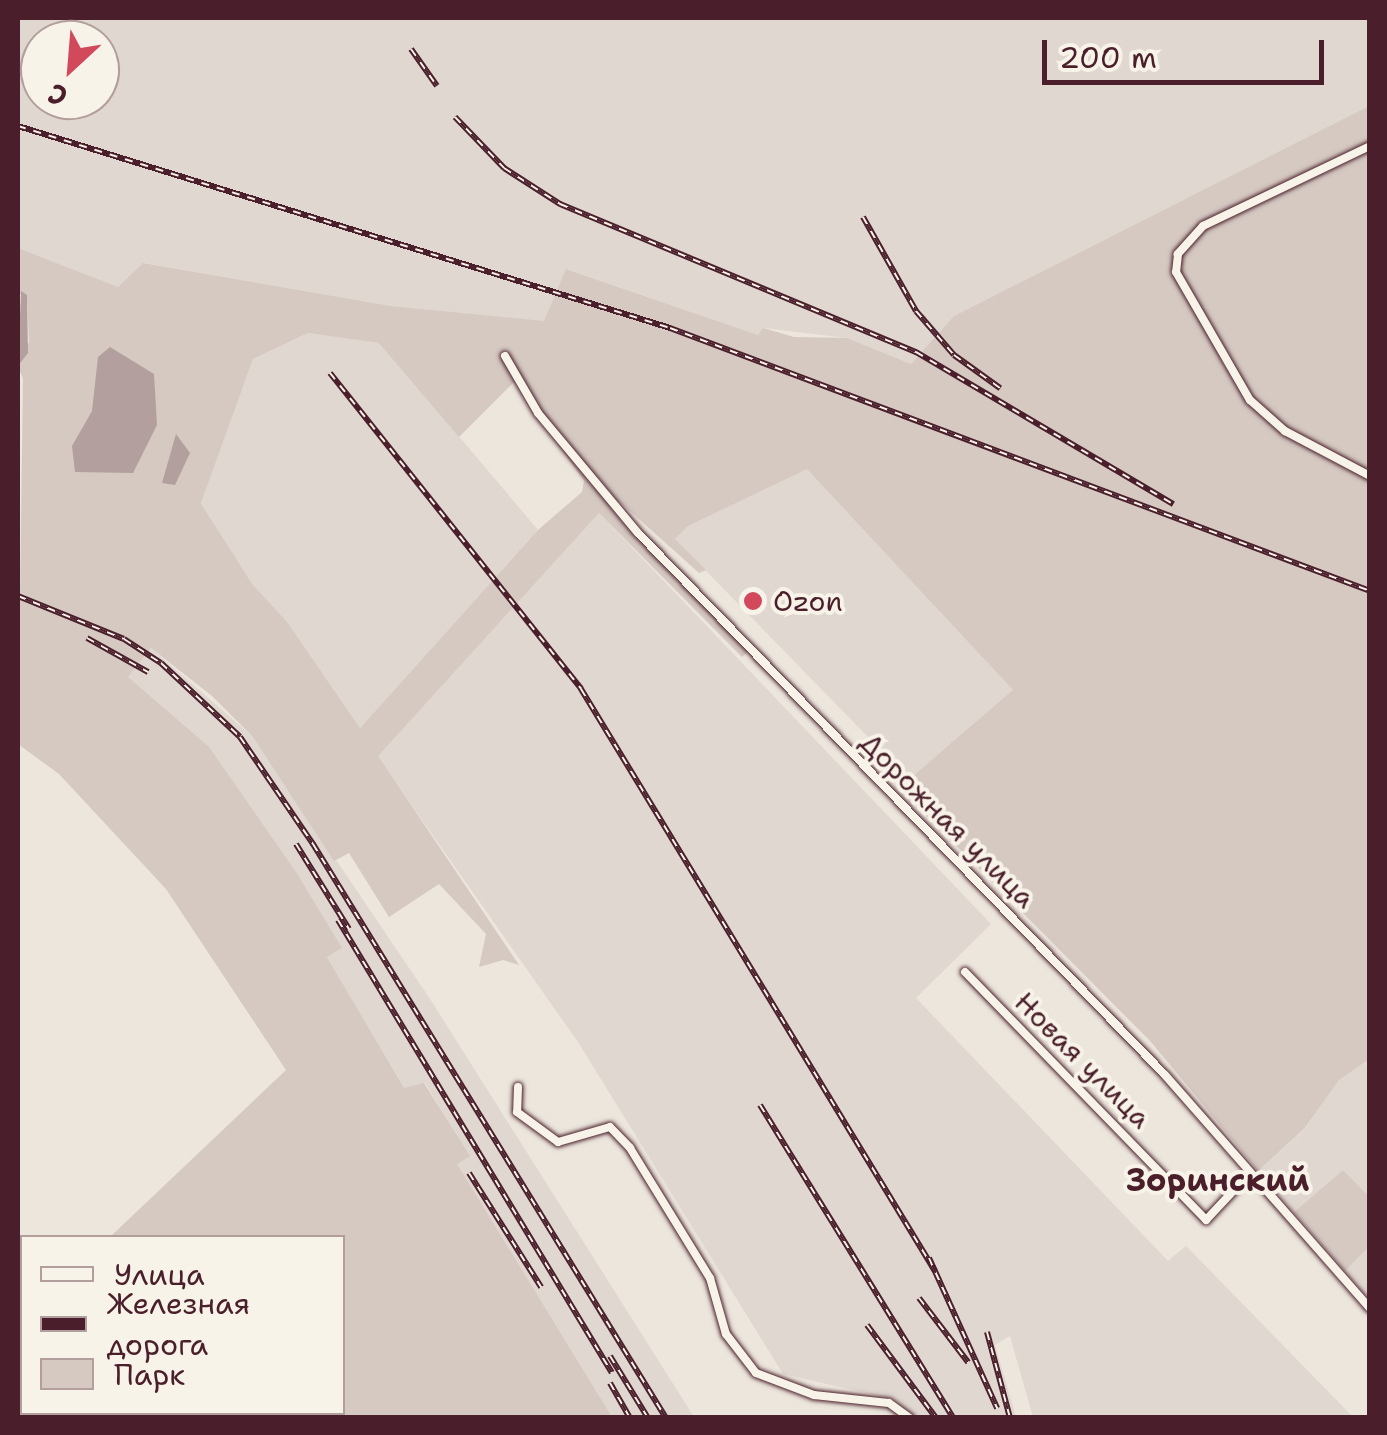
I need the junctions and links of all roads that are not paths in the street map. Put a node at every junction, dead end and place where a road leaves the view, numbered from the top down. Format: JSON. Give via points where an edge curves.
{"nodes":[{"id":1,"x":1370,"y":146,"type":"edge"},
{"id":2,"x":505,"y":356,"type":"dead end"},
{"id":3,"x":1370,"y":476,"type":"edge"},
{"id":4,"x":965,"y":972,"type":"dead end"},
{"id":5,"x":518,"y":1088,"type":"dead end"},
{"id":6,"x":1250,"y":1173,"type":"junction"},
{"id":7,"x":1370,"y":1308,"type":"edge"},
{"id":8,"x":910,"y":1418,"type":"edge"}],
"edges":[{"from":1,"to":3,"type":"street","via":[[1203,226],[1178,254],[1176,272],[1250,400],[1284,431]]},
{"from":2,"to":6,"type":"street","name":"Дорожная улица","via":[[538,413],[638,533],[1008,910]]},
{"from":4,"to":6,"type":"street","name":"Новая улица","via":[[1206,1220]]},
{"from":5,"to":8,"type":"street","via":[[518,1112],[558,1142],[610,1126],[630,1148],[710,1278],[726,1334],[756,1373],[814,1395],[889,1403]]},
{"from":6,"to":7,"type":"street","name":"Дорожная улица"}]}
